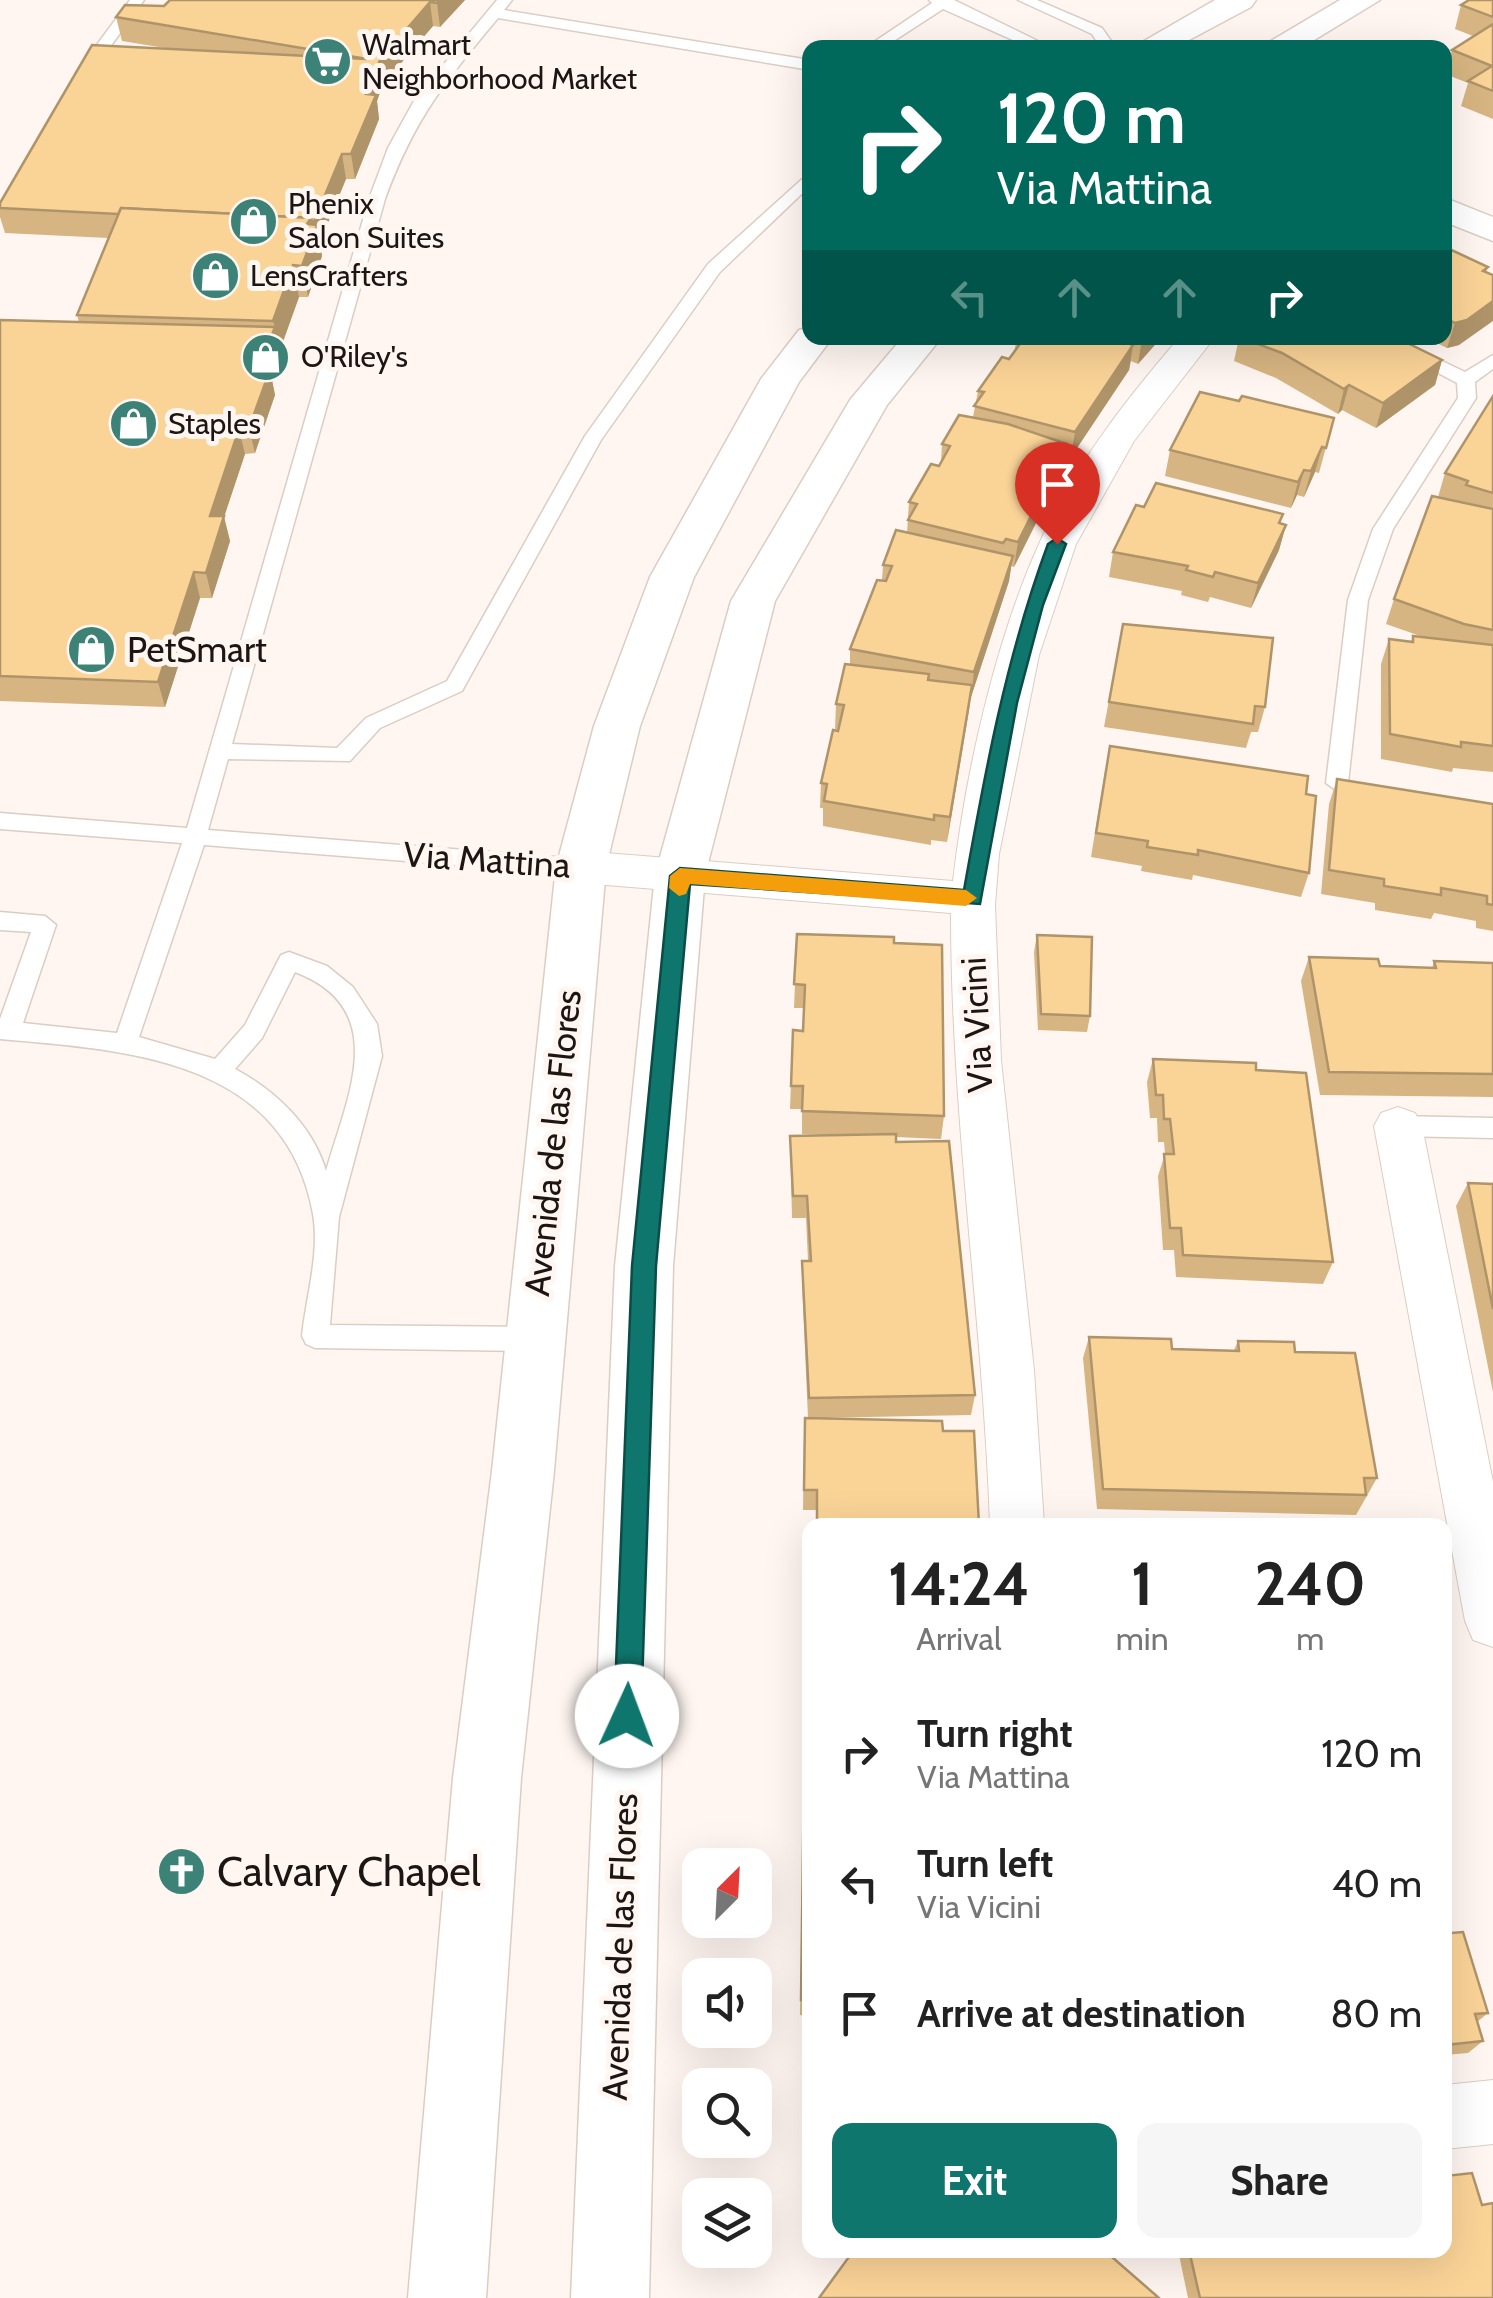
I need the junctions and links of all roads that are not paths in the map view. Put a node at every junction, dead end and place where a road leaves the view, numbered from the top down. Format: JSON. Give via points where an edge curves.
{"nodes":[{"id":1,"x":137,"y":0,"type":"edge"},
{"id":2,"x":1025,"y":0,"type":"edge"},
{"id":3,"x":1240,"y":0,"type":"edge"},
{"id":4,"x":1364,"y":0,"type":"edge"},
{"id":5,"x":942,"y":1,"type":"edge"},
{"id":6,"x":500,"y":6,"type":"edge"},
{"id":7,"x":884,"y":40,"type":"edge"},
{"id":8,"x":1027,"y":40,"type":"edge"},
{"id":9,"x":1104,"y":40,"type":"edge"},
{"id":10,"x":1163,"y":40,"type":"edge"},
{"id":11,"x":1290,"y":40,"type":"edge"},
{"id":12,"x":802,"y":63,"type":"edge"},
{"id":13,"x":69,"y":96,"type":"edge"},
{"id":14,"x":802,"y":184,"type":"edge"},
{"id":15,"x":1452,"y":212,"type":"edge"},
{"id":16,"x":1493,"y":230,"type":"edge"},
{"id":17,"x":808,"y":345,"type":"edge"},
{"id":18,"x":916,"y":345,"type":"edge"},
{"id":19,"x":1192,"y":345,"type":"edge"},
{"id":20,"x":1395,"y":345,"type":"edge"},
{"id":21,"x":1493,"y":360,"type":"edge"},
{"id":22,"x":1466,"y":380,"type":"junction"},
{"id":23,"x":220,"y":751,"type":"junction"},
{"id":24,"x":1337,"y":783,"type":"edge"},
{"id":25,"x":0,"y":821,"type":"edge"},
{"id":26,"x":195,"y":838,"type":"junction"},
{"id":27,"x":581,"y":867,"type":"junction"},
{"id":28,"x":680,"y":876,"type":"junction"},
{"id":29,"x":973,"y":898,"type":"junction"},
{"id":30,"x":0,"y":921,"type":"edge"},
{"id":31,"x":4,"y":1030,"type":"edge"},
{"id":32,"x":126,"y":1041,"type":"junction"},
{"id":33,"x":220,"y":1071,"type":"junction"},
{"id":34,"x":1398,"y":1126,"type":"joint"},
{"id":35,"x":1493,"y":1128,"type":"edge"},
{"id":36,"x":327,"y":1216,"type":"junction"},
{"id":37,"x":534,"y":1338,"type":"junction"},
{"id":38,"x":1017,"y":1518,"type":"edge"},
{"id":39,"x":1493,"y":1621,"type":"edge"},
{"id":40,"x":1493,"y":2112,"type":"edge"},
{"id":41,"x":1452,"y":2116,"type":"edge"},
{"id":42,"x":447,"y":2298,"type":"edge"},
{"id":43,"x":610,"y":2298,"type":"edge"}],
"edges":[{"from":1,"to":13,"type":"lane"},
{"from":2,"to":9,"type":"lane"},
{"from":3,"to":10,"type":"main road"},
{"from":4,"to":11,"type":"main road"},
{"from":5,"to":7,"type":"lane"},
{"from":5,"to":8,"type":"lane"},
{"from":6,"to":12,"type":"lane"},
{"from":6,"to":23,"type":"lane","via":[[423,100],[390,165]]},
{"from":14,"to":23,"type":"lane","via":[[714,268],[592,440],[455,686],[372,722],[342,756]]},
{"from":15,"to":16,"type":"main road"},
{"from":17,"to":27,"type":"main road","name":"Avenida de las Flores","via":[[781,379],[672,578],[617,726]]},
{"from":18,"to":28,"type":"main road","name":"Avenida de las Flores","via":[[870,400],[753,601]]},
{"from":19,"to":29,"type":"street","name":"Via Vicini","via":[[1094,473],[1057,544],[1007,703]]},
{"from":20,"to":22,"type":"lane"},
{"from":21,"to":22,"type":"lane"},
{"from":22,"to":24,"type":"lane","via":[[1467,398],[1383,529],[1358,600]]},
{"from":23,"to":26,"type":"lane"},
{"from":25,"to":26,"type":"lane","name":"Via Mattina"},
{"from":26,"to":27,"type":"lane","name":"Via Mattina"},
{"from":26,"to":32,"type":"lane"},
{"from":27,"to":28,"type":"street","name":"Via Mattina"},
{"from":27,"to":37,"type":"main road","name":"Avenida de las Flores"},
{"from":28,"to":29,"type":"street","name":"Via Mattina"},
{"from":28,"to":43,"type":"main road","name":"Avenida de las Flores","via":[[644,1266]]},
{"from":29,"to":38,"type":"street","name":"Via Vicini","via":[[984,1142]]},
{"from":30,"to":31,"type":"lane","via":[[44,925]]},
{"from":31,"to":32,"type":"lane"},
{"from":32,"to":33,"type":"lane"},
{"from":33,"to":36,"type":"lane","via":[[270,1104],[308,1148]]},
{"from":33,"to":36,"type":"lane","via":[[254,1031],[289,961],[319,972],[345,993],[365,1024],[370,1056]]},
{"from":34,"to":35,"type":"lane"},
{"from":34,"to":39,"type":"street"},
{"from":36,"to":37,"type":"lane","via":[[315,1336]]},
{"from":37,"to":42,"type":"main road","name":"Avenida de las Flores","via":[[487,1778]]},
{"from":40,"to":41,"type":"street"}]}
